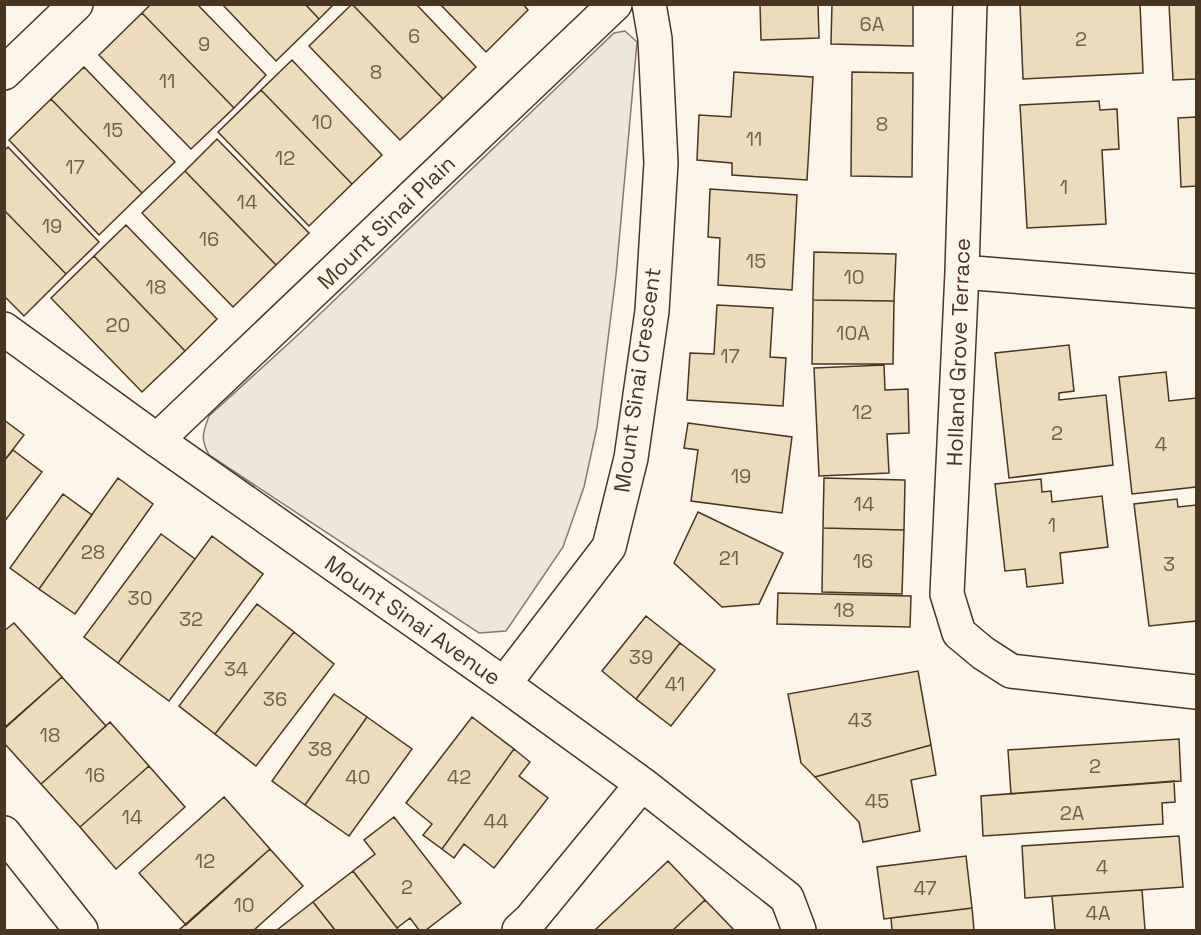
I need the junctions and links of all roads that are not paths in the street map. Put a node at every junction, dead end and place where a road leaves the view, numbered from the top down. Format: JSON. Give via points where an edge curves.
{"nodes":[{"id":1,"x":76,"y":4,"type":"edge"},
{"id":2,"x":615,"y":4,"type":"edge"},
{"id":3,"x":649,"y":4,"type":"edge"},
{"id":4,"x":970,"y":4,"type":"edge"},
{"id":5,"x":4,"y":74,"type":"edge"},
{"id":6,"x":962,"y":272,"type":"junction"},
{"id":7,"x":1197,"y":291,"type":"edge"},
{"id":8,"x":4,"y":330,"type":"edge"},
{"id":9,"x":157,"y":440,"type":"junction"},
{"id":10,"x":504,"y":684,"type":"junction"},
{"id":11,"x":1197,"y":692,"type":"edge"},
{"id":12,"x":642,"y":784,"type":"junction"},
{"id":13,"x":4,"y":833,"type":"edge"},
{"id":14,"x":81,"y":930,"type":"edge"},
{"id":15,"x":519,"y":930,"type":"edge"},
{"id":16,"x":799,"y":930,"type":"edge"}],
"edges":[{"from":1,"to":5,"type":"street"},
{"from":2,"to":9,"type":"street","name":"Mount Sinai Plain"},
{"from":3,"to":10,"type":"street","name":"Mount Sinai Crescent","via":[[656,39],[661,163],[652,311],[631,458],[609,547]]},
{"from":4,"to":6,"type":"street","name":"Holland Grove Terrace"},
{"from":6,"to":7,"type":"street"},
{"from":6,"to":11,"type":"street","name":"Holland Grove Terrace","via":[[947,594],[959,633],[1011,671]]},
{"from":8,"to":9,"type":"street","name":"Mount Sinai Avenue"},
{"from":9,"to":10,"type":"street","name":"Mount Sinai Avenue"},
{"from":10,"to":12,"type":"street","name":"Mount Sinai Avenue"},
{"from":12,"to":15,"type":"street"},
{"from":12,"to":16,"type":"street","name":"Mount Sinai Avenue","via":[[787,898]]},
{"from":13,"to":14,"type":"street"}]}
